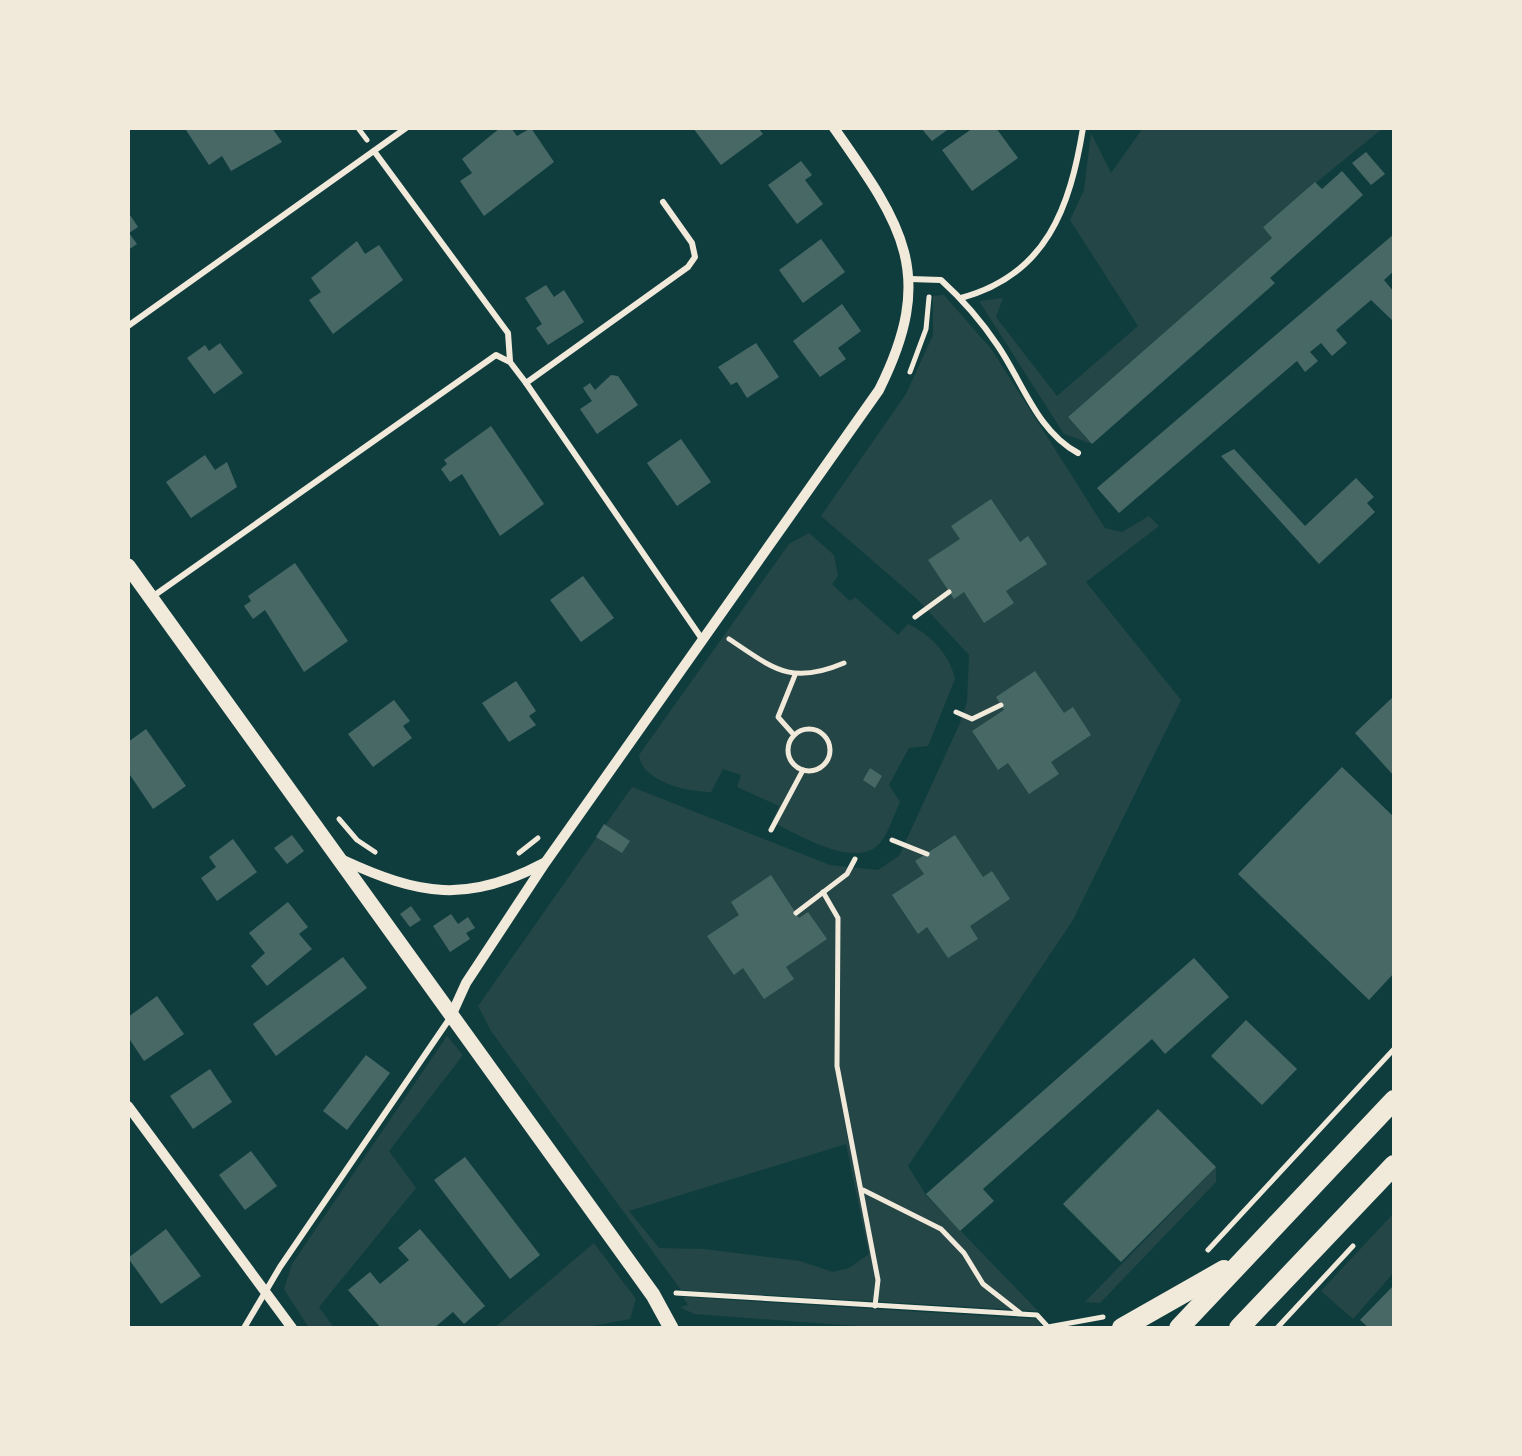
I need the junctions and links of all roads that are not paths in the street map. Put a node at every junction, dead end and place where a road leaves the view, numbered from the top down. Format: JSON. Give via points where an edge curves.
{"nodes":[{"id":1,"x":406,"y":128,"type":"edge"},
{"id":2,"x":834,"y":128,"type":"edge"},
{"id":3,"x":1083,"y":128,"type":"edge"},
{"id":4,"x":374,"y":151,"type":"junction"},
{"id":5,"x":663,"y":202,"type":"dead end"},
{"id":6,"x":910,"y":279,"type":"junction"},
{"id":7,"x":960,"y":298,"type":"junction"},
{"id":8,"x":128,"y":326,"type":"edge"},
{"id":9,"x":510,"y":362,"type":"junction"},
{"id":10,"x":526,"y":383,"type":"junction"},
{"id":11,"x":1078,"y":453,"type":"dead end"},
{"id":12,"x":128,"y":566,"type":"edge"},
{"id":13,"x":150,"y":598,"type":"junction"},
{"id":14,"x":702,"y":639,"type":"junction"},
{"id":15,"x":334,"y":856,"type":"junction"},
{"id":16,"x":545,"y":863,"type":"junction"},
{"id":17,"x":451,"y":1016,"type":"junction"},
{"id":18,"x":1394,"y":1100,"type":"edge"},
{"id":19,"x":128,"y":1106,"type":"edge"},
{"id":20,"x":1394,"y":1165,"type":"edge"},
{"id":21,"x":1243,"y":1258,"type":"junction"},
{"id":22,"x":266,"y":1296,"type":"junction"},
{"id":23,"x":1114,"y":1322,"type":"edge"},
{"id":24,"x":244,"y":1328,"type":"edge"},
{"id":25,"x":292,"y":1328,"type":"edge"},
{"id":26,"x":671,"y":1328,"type":"edge"},
{"id":27,"x":1178,"y":1328,"type":"edge"},
{"id":28,"x":1239,"y":1328,"type":"edge"}],
"edges":[{"from":1,"to":4,"type":"lane"},
{"from":2,"to":6,"type":"street","via":[[882,198],[905,247]]},
{"from":3,"to":7,"type":"lane","via":[[1061,217],[1013,275]]},
{"from":4,"to":8,"type":"lane"},
{"from":4,"to":9,"type":"lane","via":[[508,333]]},
{"from":5,"to":10,"type":"lane","via":[[695,258]]},
{"from":6,"to":7,"type":"lane","via":[[941,280]]},
{"from":6,"to":14,"type":"street","via":[[910,311],[879,390]]},
{"from":7,"to":11,"type":"lane","via":[[998,345],[1050,432]]},
{"from":9,"to":10,"type":"lane"},
{"from":9,"to":13,"type":"lane","via":[[496,355],[482,362]]},
{"from":10,"to":14,"type":"lane"},
{"from":12,"to":13,"type":"street"},
{"from":13,"to":15,"type":"street"},
{"from":14,"to":16,"type":"street"},
{"from":15,"to":16,"type":"street","via":[[428,890],[504,884]]},
{"from":15,"to":17,"type":"street"},
{"from":16,"to":17,"type":"street"},
{"from":17,"to":22,"type":"lane"},
{"from":17,"to":26,"type":"street"},
{"from":18,"to":21,"type":"highway"},
{"from":19,"to":22,"type":"street"},
{"from":20,"to":28,"type":"highway"},
{"from":21,"to":23,"type":"highway"},
{"from":21,"to":27,"type":"highway"},
{"from":22,"to":24,"type":"lane"},
{"from":22,"to":25,"type":"street"}]}
